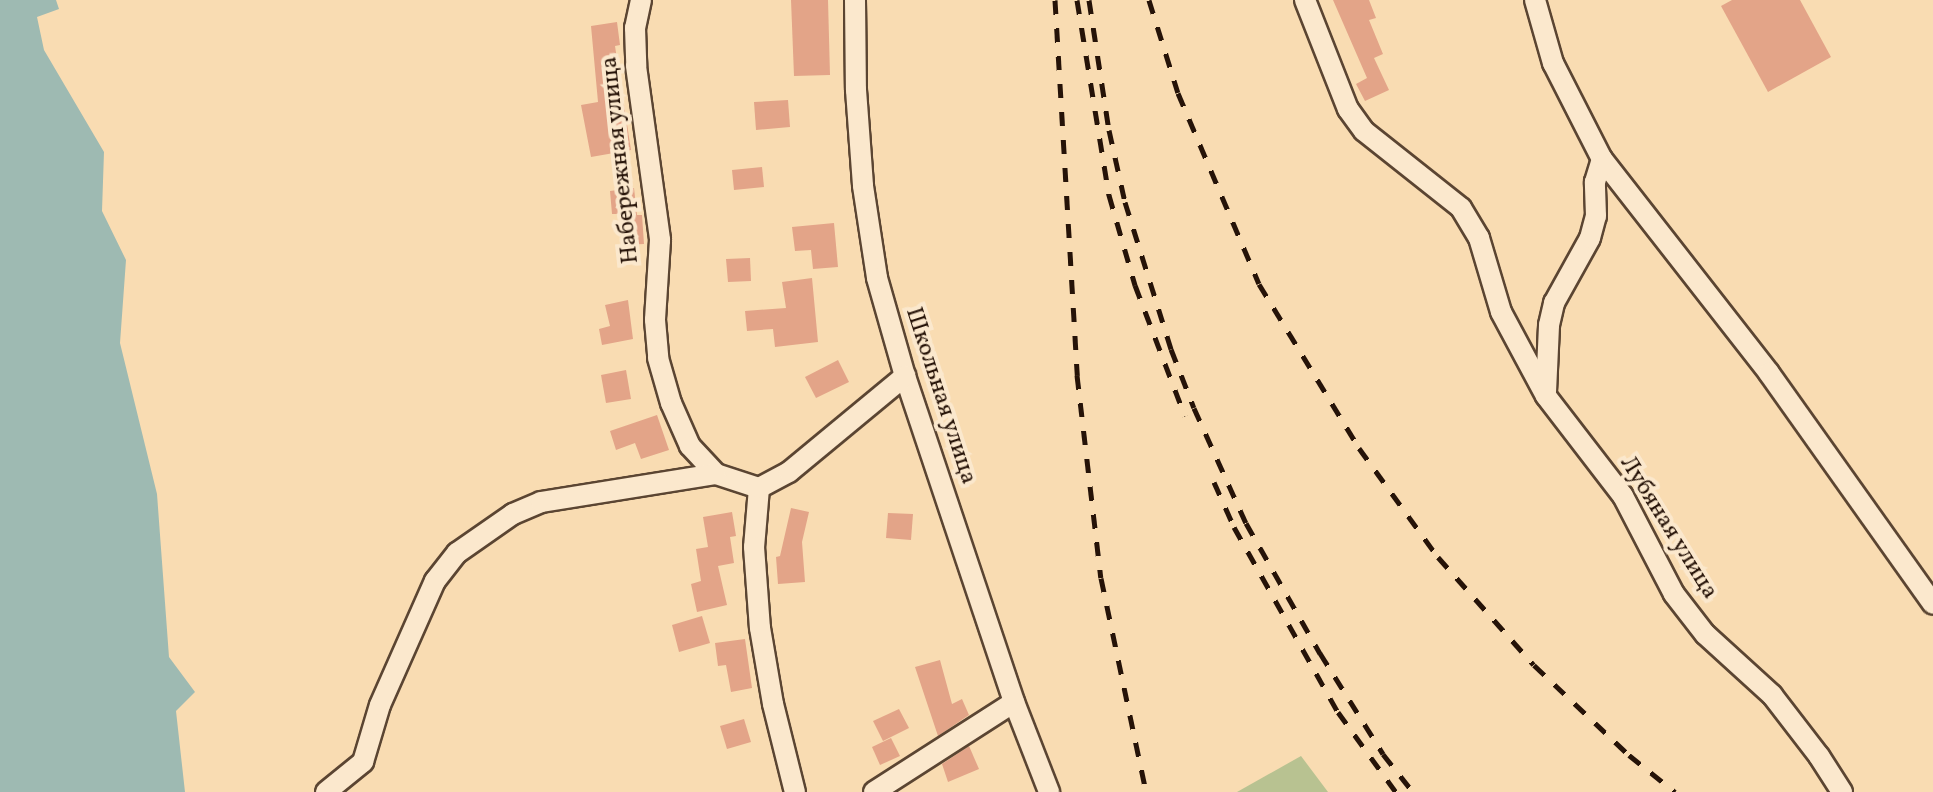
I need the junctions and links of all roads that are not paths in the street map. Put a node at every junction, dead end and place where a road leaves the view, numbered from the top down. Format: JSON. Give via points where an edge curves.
{"nodes":[{"id":1,"x":641,"y":0,"type":"edge"},
{"id":2,"x":855,"y":0,"type":"edge"},
{"id":3,"x":1305,"y":0,"type":"edge"},
{"id":4,"x":1535,"y":0,"type":"edge"},
{"id":5,"x":1602,"y":159,"type":"junction"},
{"id":6,"x":905,"y":376,"type":"junction"},
{"id":7,"x":1546,"y":396,"type":"junction"},
{"id":8,"x":716,"y":474,"type":"junction"},
{"id":9,"x":759,"y":488,"type":"junction"},
{"id":10,"x":1933,"y":604,"type":"edge"},
{"id":11,"x":1014,"y":702,"type":"junction"},
{"id":12,"x":326,"y":792,"type":"edge"},
{"id":13,"x":795,"y":792,"type":"edge"},
{"id":14,"x":874,"y":792,"type":"edge"},
{"id":15,"x":1049,"y":792,"type":"edge"},
{"id":16,"x":1842,"y":792,"type":"edge"}],
"edges":[{"from":1,"to":8,"type":"street","name":"Набережная улица","via":[[636,66],[660,240],[658,358],[690,446]]},
{"from":2,"to":6,"type":"street","name":"Школьная улица","via":[[863,186],[877,278]]},
{"from":3,"to":7,"type":"street","name":"Лубяная улица","via":[[1348,109],[1364,131],[1461,208],[1479,238],[1501,312]]},
{"from":4,"to":5,"type":"street","via":[[1553,63]]},
{"from":5,"to":7,"type":"street","via":[[1590,238],[1554,303]]},
{"from":5,"to":10,"type":"street","via":[[1769,373]]},
{"from":6,"to":9,"type":"street","via":[[789,472]]},
{"from":6,"to":11,"type":"street","name":"Школьная улица"},
{"from":7,"to":16,"type":"street","name":"Лубяная улица","via":[[1623,496],[1674,594],[1705,634],[1772,695]]},
{"from":8,"to":9,"type":"street","name":"Набережная улица"},
{"from":8,"to":12,"type":"street","via":[[541,502],[513,514],[457,553],[435,581],[380,705],[363,762]]},
{"from":9,"to":13,"type":"street","via":[[754,547],[760,628]]},
{"from":11,"to":14,"type":"street"},
{"from":11,"to":15,"type":"street","name":"Школьная улица"}]}
